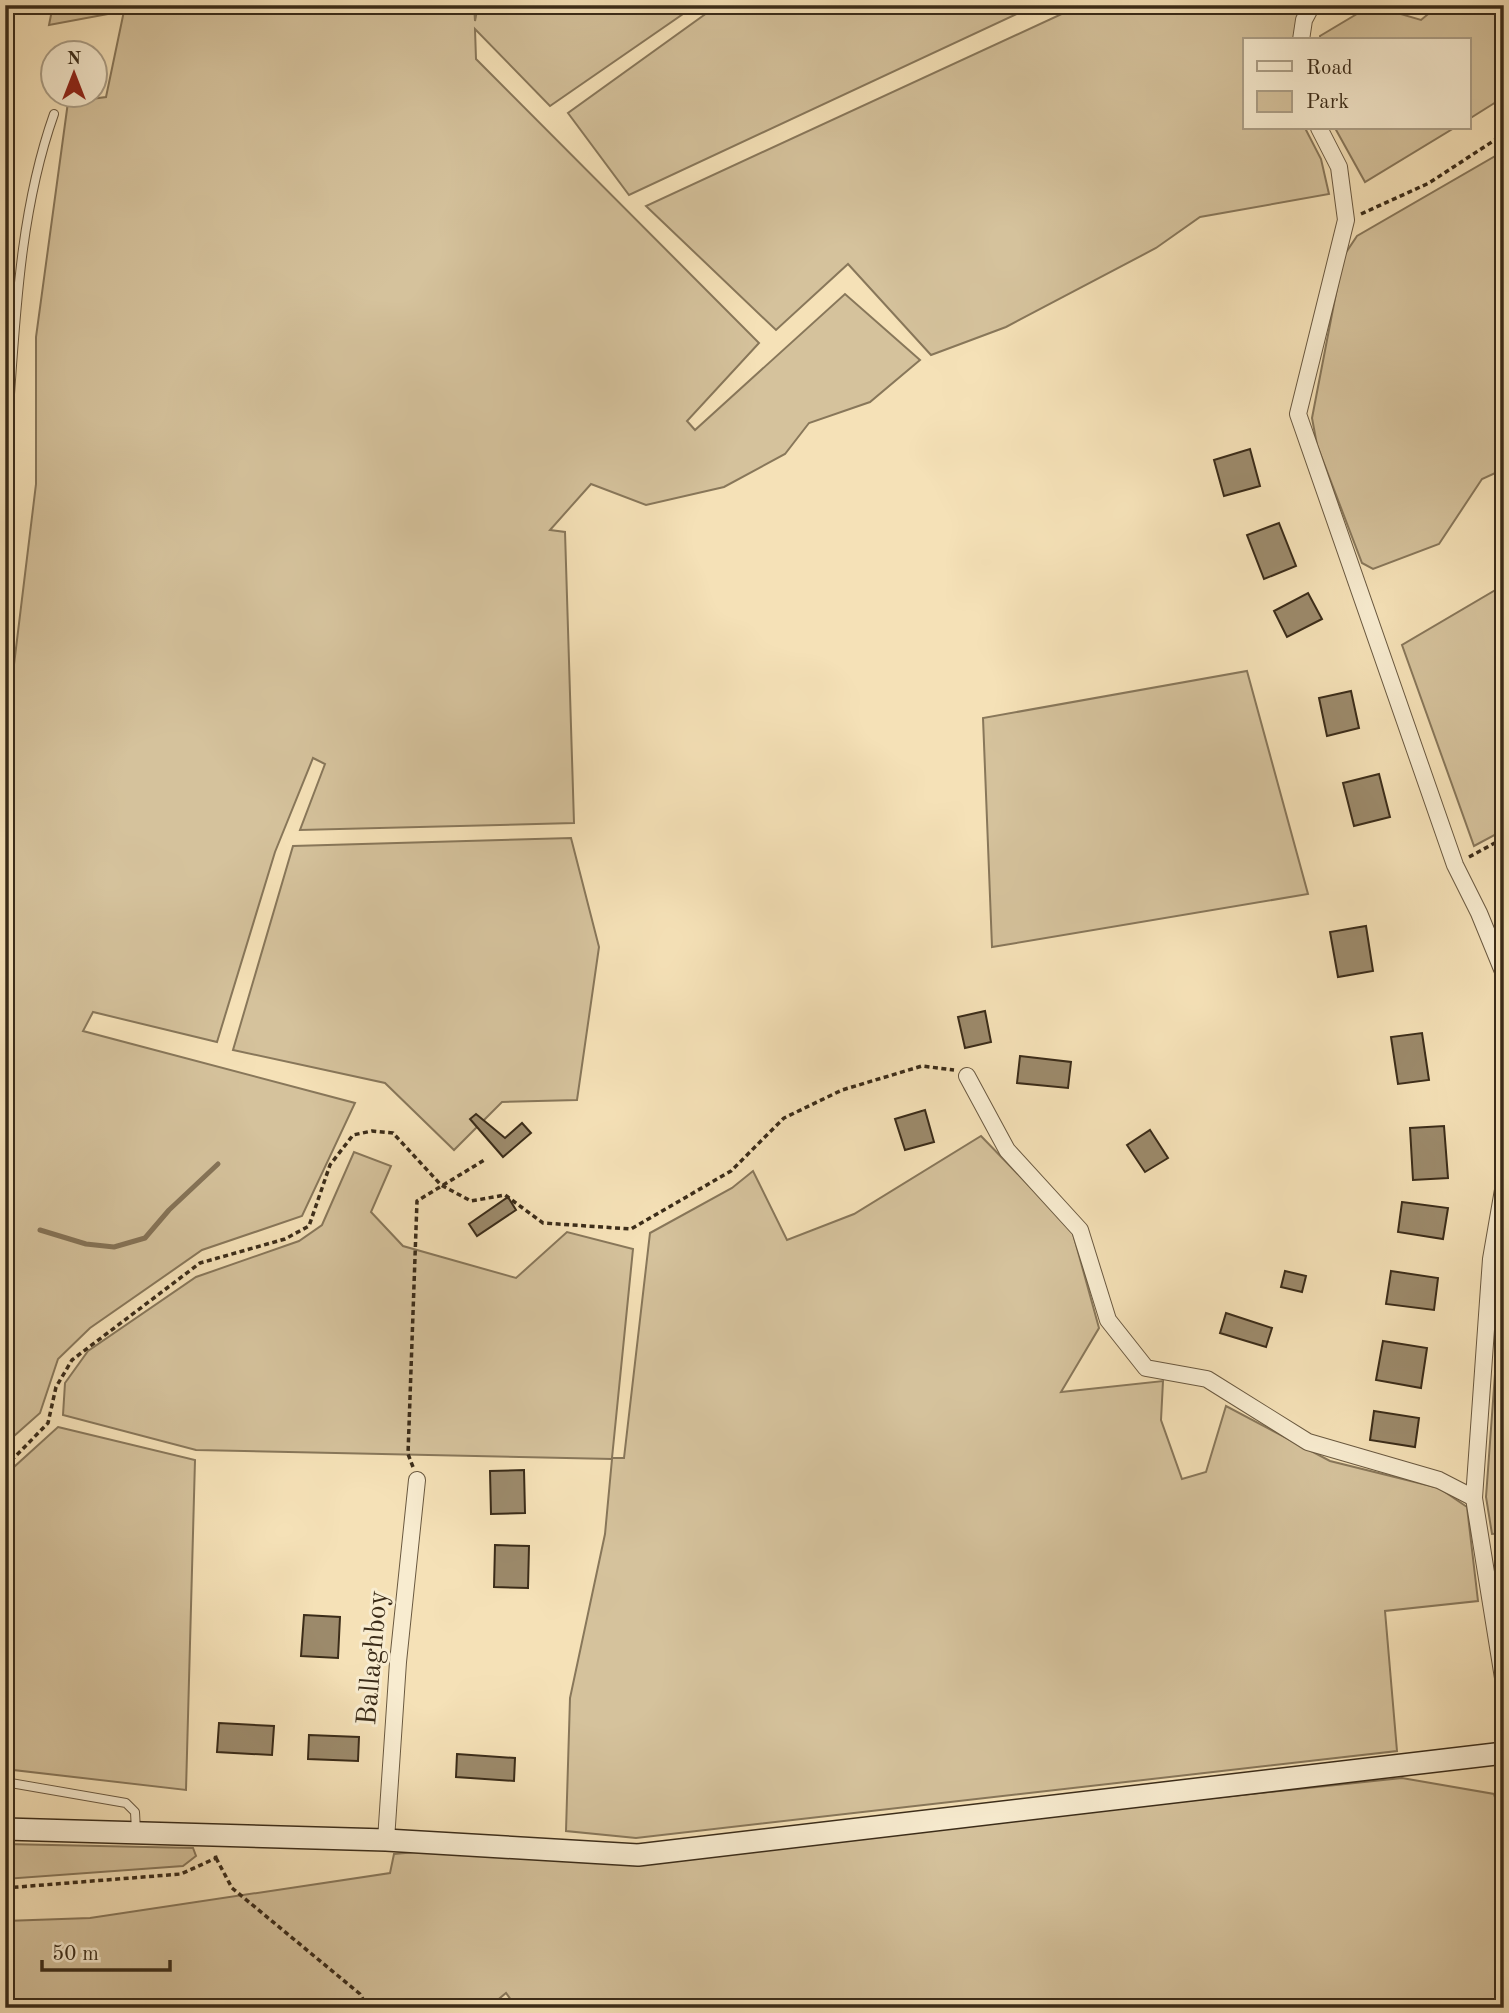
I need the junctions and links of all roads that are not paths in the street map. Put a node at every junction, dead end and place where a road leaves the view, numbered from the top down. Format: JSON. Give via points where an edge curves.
{"nodes":[{"id":1,"x":1312,"y":5,"type":"edge"},
{"id":2,"x":1301,"y":38,"type":"edge"},
{"id":3,"x":54,"y":114,"type":"dead end"},
{"id":4,"x":1320,"y":130,"type":"edge"},
{"id":5,"x":5,"y":461,"type":"edge"},
{"id":6,"x":1504,"y":974,"type":"edge"},
{"id":7,"x":967,"y":1076,"type":"road end"},
{"id":8,"x":1504,"y":1184,"type":"edge"},
{"id":9,"x":418,"y":1480,"type":"road end"},
{"id":10,"x":1474,"y":1498,"type":"junction"},
{"id":11,"x":1504,"y":1684,"type":"edge"},
{"id":12,"x":1504,"y":1753,"type":"edge"},
{"id":13,"x":5,"y":1782,"type":"edge"},
{"id":14,"x":5,"y":1829,"type":"edge"},
{"id":15,"x":136,"y":1832,"type":"junction"},
{"id":16,"x":386,"y":1840,"type":"junction"}],
"edges":[{"from":1,"to":2,"type":"street"},
{"from":3,"to":5,"type":"lane","via":[[37,161],[21,269]]},
{"from":4,"to":6,"type":"street","via":[[1339,167],[1346,220],[1298,414],[1455,865]]},
{"from":7,"to":10,"type":"street","via":[[1007,1150],[1080,1230],[1108,1320],[1146,1368],[1208,1379],[1308,1442],[1439,1480]]},
{"from":8,"to":10,"type":"street","via":[[1490,1272]]},
{"from":9,"to":16,"type":"street","name":"Ballaghboy","via":[[398,1662]]},
{"from":10,"to":11,"type":"street"},
{"from":12,"to":16,"type":"main road","via":[[638,1855]]},
{"from":13,"to":15,"type":"lane","via":[[126,1803],[135,1812]]},
{"from":14,"to":15,"type":"main road"},
{"from":15,"to":16,"type":"main road"}]}
